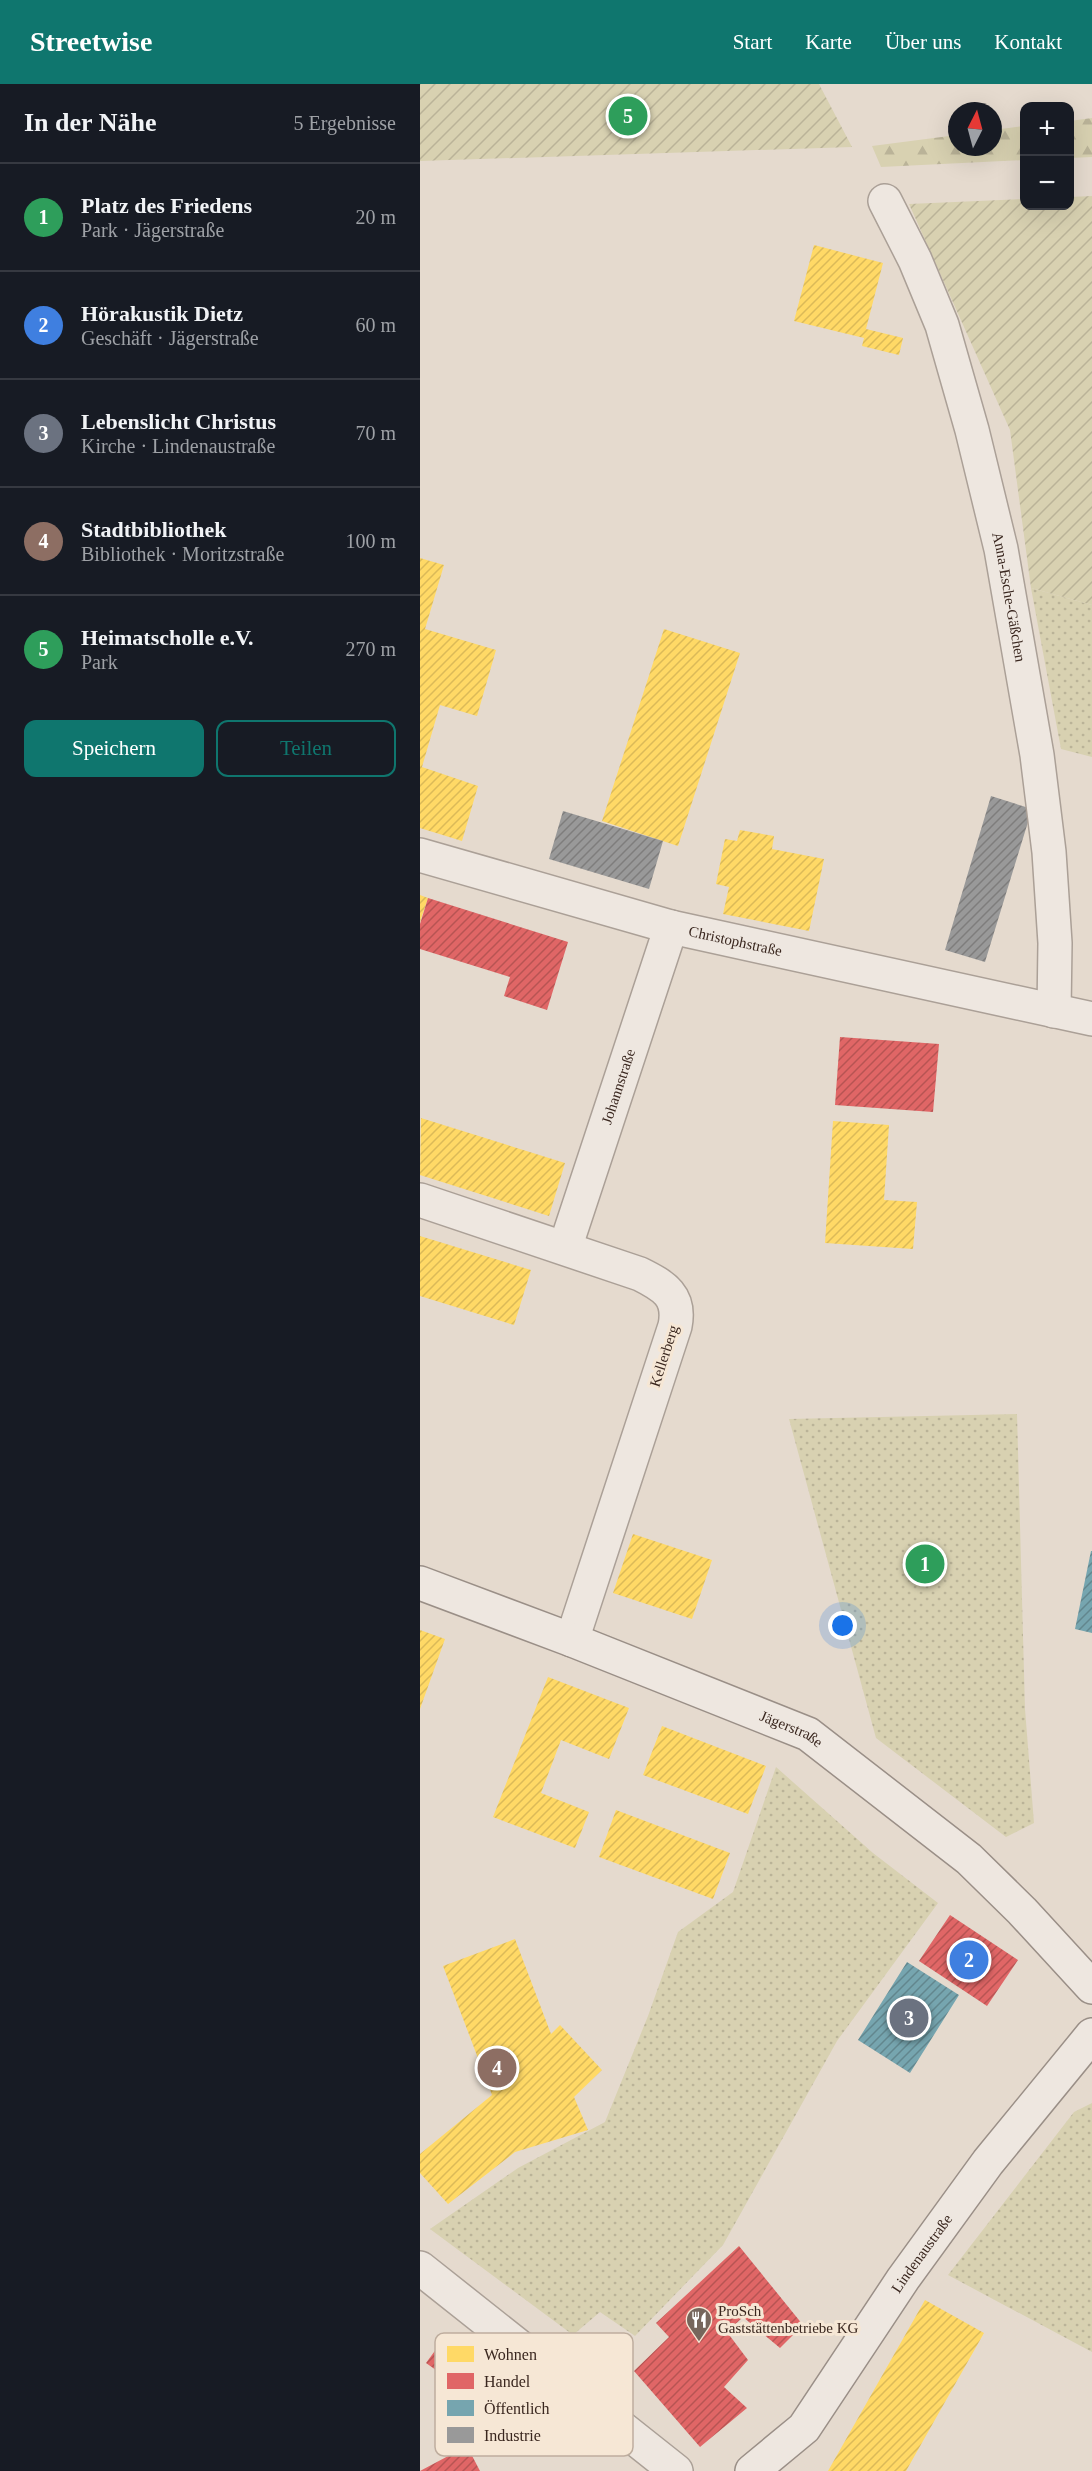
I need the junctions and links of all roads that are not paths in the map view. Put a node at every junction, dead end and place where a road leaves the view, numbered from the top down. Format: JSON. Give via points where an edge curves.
{"nodes":[{"id":1,"x":885,"y":201,"type":"dead end"},
{"id":2,"x":420,"y":855,"type":"edge"},
{"id":3,"x":671,"y":927,"type":"junction"},
{"id":4,"x":1054,"y":1011,"type":"junction"},
{"id":5,"x":1092,"y":1019,"type":"edge"},
{"id":6,"x":420,"y":1200,"type":"edge"},
{"id":7,"x":565,"y":1248,"type":"junction"},
{"id":8,"x":420,"y":1583,"type":"edge"},
{"id":9,"x":572,"y":1640,"type":"junction"},
{"id":10,"x":1092,"y":1987,"type":"edge"},
{"id":11,"x":1092,"y":2035,"type":"edge"},
{"id":12,"x":420,"y":2268,"type":"edge"},
{"id":13,"x":502,"y":2333,"type":"edge"},
{"id":14,"x":633,"y":2437,"type":"edge"},
{"id":15,"x":676,"y":2471,"type":"edge"},
{"id":16,"x":752,"y":2471,"type":"edge"}],
"edges":[{"from":1,"to":4,"type":"street","name":"Anna-Esche-Gäßchen","via":[[942,325],[1001,549],[1037,755],[1049,852],[1055,942]]},
{"from":2,"to":3,"type":"street","name":"Christophstraße"},
{"from":3,"to":4,"type":"street","name":"Christophstraße"},
{"from":3,"to":7,"type":"street","name":"Johannstraße"},
{"from":4,"to":5,"type":"street","name":"Christophstraße"},
{"from":6,"to":7,"type":"street","name":"Kellerberg"},
{"from":7,"to":9,"type":"street","name":"Kellerberg","via":[[661,1285],[674,1300],[678,1313]]},
{"from":8,"to":9,"type":"street","name":"Jägerstraße"},
{"from":9,"to":10,"type":"street","name":"Jägerstraße","via":[[808,1734],[969,1859]]},
{"from":11,"to":16,"type":"street","name":"Lindenaustraße","via":[[983,2170],[903,2279],[804,2428]]},
{"from":12,"to":13,"type":"street"},
{"from":14,"to":15,"type":"street"}]}
